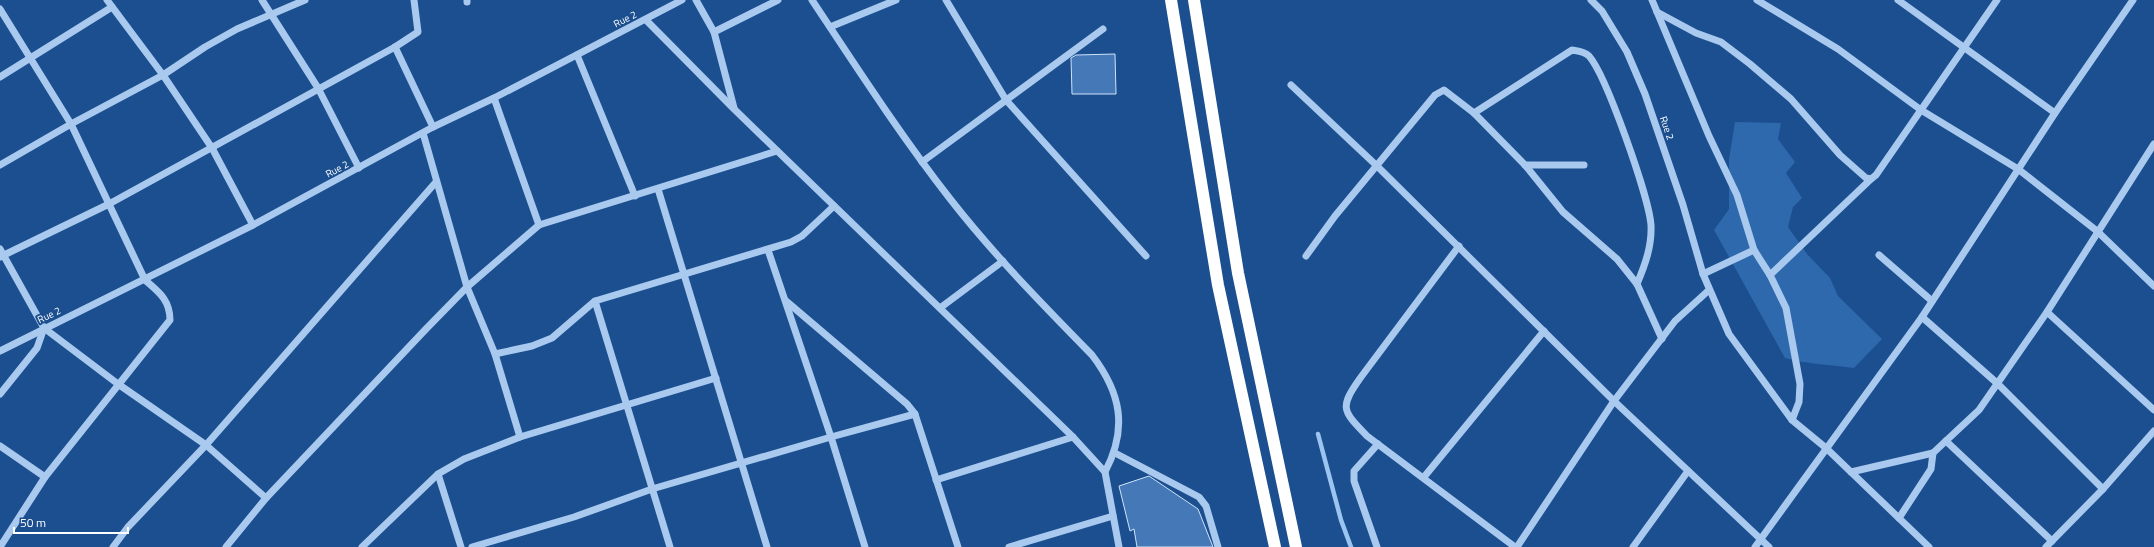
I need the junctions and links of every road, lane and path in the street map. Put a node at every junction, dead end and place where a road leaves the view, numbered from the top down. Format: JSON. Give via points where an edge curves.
{"nodes":[{"id":1,"x":107,"y":0,"type":"edge"},
{"id":2,"x":262,"y":0,"type":"edge"},
{"id":3,"x":305,"y":0,"type":"edge"},
{"id":4,"x":414,"y":0,"type":"edge"},
{"id":5,"x":682,"y":0,"type":"edge"},
{"id":6,"x":696,"y":0,"type":"edge"},
{"id":7,"x":778,"y":0,"type":"edge"},
{"id":8,"x":812,"y":0,"type":"edge"},
{"id":9,"x":896,"y":0,"type":"edge"},
{"id":10,"x":946,"y":0,"type":"edge"},
{"id":11,"x":1171,"y":0,"type":"edge"},
{"id":12,"x":1194,"y":0,"type":"edge"},
{"id":13,"x":1591,"y":0,"type":"edge"},
{"id":14,"x":1652,"y":0,"type":"edge"},
{"id":15,"x":1757,"y":0,"type":"edge"},
{"id":16,"x":1898,"y":0,"type":"edge"},
{"id":17,"x":1997,"y":0,"type":"edge"},
{"id":18,"x":2133,"y":0,"type":"edge"},
{"id":19,"x":112,"y":7,"type":"junction"},
{"id":20,"x":0,"y":9,"type":"edge"},
{"id":21,"x":1657,"y":12,"type":"junction"},
{"id":22,"x":271,"y":14,"type":"junction"},
{"id":23,"x":646,"y":20,"type":"junction"},
{"id":24,"x":830,"y":27,"type":"junction"},
{"id":25,"x":1102,"y":29,"type":"dead end"},
{"id":26,"x":714,"y":32,"type":"junction"},
{"id":27,"x":395,"y":47,"type":"junction"},
{"id":28,"x":1965,"y":47,"type":"junction"},
{"id":29,"x":577,"y":55,"type":"junction"},
{"id":30,"x":31,"y":56,"type":"junction"},
{"id":31,"x":163,"y":75,"type":"junction"},
{"id":32,"x":0,"y":76,"type":"edge"},
{"id":33,"x":1291,"y":85,"type":"dead end"},
{"id":34,"x":318,"y":88,"type":"junction"},
{"id":35,"x":494,"y":98,"type":"junction"},
{"id":36,"x":1006,"y":100,"type":"junction"},
{"id":37,"x":734,"y":109,"type":"junction"},
{"id":38,"x":1921,"y":110,"type":"junction"},
{"id":39,"x":1474,"y":113,"type":"junction"},
{"id":40,"x":2055,"y":113,"type":"junction"},
{"id":41,"x":71,"y":124,"type":"junction"},
{"id":42,"x":433,"y":127,"type":"junction"},
{"id":43,"x":423,"y":133,"type":"junction"},
{"id":44,"x":2154,"y":144,"type":"edge"},
{"id":45,"x":212,"y":148,"type":"junction"},
{"id":46,"x":778,"y":152,"type":"junction"},
{"id":47,"x":2148,"y":153,"type":"junction"},
{"id":48,"x":2154,"y":158,"type":"edge"},
{"id":49,"x":922,"y":162,"type":"junction"},
{"id":50,"x":0,"y":165,"type":"edge"},
{"id":51,"x":1525,"y":165,"type":"junction"},
{"id":52,"x":1584,"y":165,"type":"dead end"},
{"id":53,"x":1377,"y":166,"type":"junction"},
{"id":54,"x":359,"y":168,"type":"junction"},
{"id":55,"x":2018,"y":169,"type":"junction"},
{"id":56,"x":1871,"y":179,"type":"junction"},
{"id":57,"x":436,"y":182,"type":"junction"},
{"id":58,"x":658,"y":189,"type":"junction"},
{"id":59,"x":635,"y":196,"type":"junction"},
{"id":60,"x":109,"y":204,"type":"junction"},
{"id":61,"x":834,"y":206,"type":"junction"},
{"id":62,"x":539,"y":225,"type":"junction"},
{"id":63,"x":253,"y":226,"type":"junction"},
{"id":64,"x":2097,"y":231,"type":"junction"},
{"id":65,"x":1459,"y":246,"type":"junction"},
{"id":66,"x":768,"y":250,"type":"junction"},
{"id":67,"x":1754,"y":250,"type":"junction"},
{"id":68,"x":1,"y":254,"type":"edge"},
{"id":69,"x":1879,"y":255,"type":"dead end"},
{"id":70,"x":1146,"y":256,"type":"dead end"},
{"id":71,"x":1306,"y":256,"type":"dead end"},
{"id":72,"x":1003,"y":261,"type":"junction"},
{"id":73,"x":1703,"y":274,"type":"junction"},
{"id":74,"x":684,"y":275,"type":"junction"},
{"id":75,"x":1770,"y":275,"type":"junction"},
{"id":76,"x":145,"y":280,"type":"junction"},
{"id":77,"x":1637,"y":284,"type":"junction"},
{"id":78,"x":2154,"y":286,"type":"edge"},
{"id":79,"x":467,"y":287,"type":"junction"},
{"id":80,"x":1709,"y":290,"type":"junction"},
{"id":81,"x":595,"y":301,"type":"junction"},
{"id":82,"x":786,"y":301,"type":"junction"},
{"id":83,"x":1932,"y":301,"type":"junction"},
{"id":84,"x":940,"y":308,"type":"junction"},
{"id":85,"x":2047,"y":312,"type":"junction"},
{"id":86,"x":1922,"y":317,"type":"junction"},
{"id":87,"x":44,"y":328,"type":"junction"},
{"id":88,"x":1544,"y":331,"type":"junction"},
{"id":89,"x":1662,"y":339,"type":"junction"},
{"id":90,"x":0,"y":351,"type":"edge"},
{"id":91,"x":495,"y":354,"type":"junction"},
{"id":92,"x":716,"y":378,"type":"junction"},
{"id":93,"x":118,"y":384,"type":"junction"},
{"id":94,"x":1998,"y":384,"type":"junction"},
{"id":95,"x":0,"y":394,"type":"edge"},
{"id":96,"x":1614,"y":400,"type":"junction"},
{"id":97,"x":627,"y":405,"type":"junction"},
{"id":98,"x":2154,"y":410,"type":"edge"},
{"id":99,"x":915,"y":414,"type":"junction"},
{"id":100,"x":1792,"y":420,"type":"junction"},
{"id":101,"x":2154,"y":431,"type":"edge"},
{"id":102,"x":831,"y":436,"type":"junction"},
{"id":103,"x":520,"y":437,"type":"junction"},
{"id":104,"x":1073,"y":437,"type":"junction"},
{"id":105,"x":1946,"y":441,"type":"junction"},
{"id":106,"x":1378,"y":444,"type":"junction"},
{"id":107,"x":206,"y":445,"type":"junction"},
{"id":108,"x":0,"y":446,"type":"edge"},
{"id":109,"x":1826,"y":448,"type":"junction"},
{"id":110,"x":1115,"y":453,"type":"junction"},
{"id":111,"x":1933,"y":453,"type":"junction"},
{"id":112,"x":742,"y":463,"type":"junction"},
{"id":113,"x":1688,"y":470,"type":"junction"},
{"id":114,"x":1105,"y":472,"type":"junction"},
{"id":115,"x":1851,"y":472,"type":"junction"},
{"id":116,"x":438,"y":474,"type":"junction"},
{"id":117,"x":45,"y":477,"type":"junction"},
{"id":118,"x":1424,"y":477,"type":"junction"},
{"id":119,"x":936,"y":480,"type":"junction"},
{"id":120,"x":652,"y":489,"type":"junction"},
{"id":121,"x":2104,"y":489,"type":"junction"},
{"id":122,"x":266,"y":498,"type":"junction"},
{"id":123,"x":1113,"y":516,"type":"junction"},
{"id":124,"x":1899,"y":518,"type":"junction"},
{"id":125,"x":1760,"y":539,"type":"junction"},
{"id":126,"x":2052,"y":541,"type":"junction"},
{"id":127,"x":1,"y":544,"type":"edge"},
{"id":128,"x":112,"y":547,"type":"edge"},
{"id":129,"x":226,"y":547,"type":"edge"},
{"id":130,"x":362,"y":547,"type":"edge"},
{"id":131,"x":461,"y":547,"type":"edge"},
{"id":132,"x":472,"y":547,"type":"edge"},
{"id":133,"x":670,"y":547,"type":"edge"},
{"id":134,"x":767,"y":547,"type":"edge"},
{"id":135,"x":865,"y":547,"type":"edge"},
{"id":136,"x":958,"y":547,"type":"edge"},
{"id":137,"x":1009,"y":547,"type":"edge"},
{"id":138,"x":1119,"y":547,"type":"edge"},
{"id":139,"x":1218,"y":547,"type":"edge"},
{"id":140,"x":1275,"y":547,"type":"edge"},
{"id":141,"x":1296,"y":547,"type":"edge"},
{"id":142,"x":1377,"y":547,"type":"edge"},
{"id":143,"x":1516,"y":547,"type":"edge"},
{"id":144,"x":1633,"y":547,"type":"edge"},
{"id":145,"x":1755,"y":547,"type":"edge"},
{"id":146,"x":1769,"y":547,"type":"edge"},
{"id":147,"x":1929,"y":547,"type":"edge"},
{"id":148,"x":2046,"y":547,"type":"edge"}],
"edges":[{"from":1,"to":19,"type":"street"},
{"from":2,"to":22,"type":"street"},
{"from":3,"to":22,"type":"street"},
{"from":4,"to":27,"type":"street","via":[[418,32]]},
{"from":5,"to":23,"type":"street","name":"Rue 2"},
{"from":6,"to":26,"type":"street"},
{"from":7,"to":26,"type":"street"},
{"from":8,"to":24,"type":"street"},
{"from":9,"to":24,"type":"street"},
{"from":10,"to":36,"type":"street"},
{"from":11,"to":140,"type":"highway","via":[[1218,285]]},
{"from":12,"to":141,"type":"highway","via":[[1238,273]]},
{"from":13,"to":73,"type":"street","name":"Rue 2","via":[[1602,11],[1627,52],[1645,94],[1683,205]]},
{"from":14,"to":21,"type":"street"},
{"from":15,"to":38,"type":"street","via":[[1838,49]]},
{"from":16,"to":28,"type":"street"},
{"from":17,"to":28,"type":"street"},
{"from":18,"to":40,"type":"street"},
{"from":19,"to":30,"type":"street"},
{"from":19,"to":31,"type":"street"},
{"from":20,"to":30,"type":"street"},
{"from":21,"to":56,"type":"street","via":[[1721,42],[1750,64],[1791,99],[1840,155],[1866,178]]},
{"from":21,"to":67,"type":"street","via":[[1709,136],[1737,195]]},
{"from":22,"to":31,"type":"street","via":[[205,47]]},
{"from":22,"to":34,"type":"street"},
{"from":23,"to":29,"type":"street","name":"Rue 2"},
{"from":23,"to":37,"type":"street"},
{"from":24,"to":49,"type":"street"},
{"from":25,"to":36,"type":"street"},
{"from":26,"to":37,"type":"street"},
{"from":27,"to":34,"type":"street"},
{"from":27,"to":42,"type":"street"},
{"from":28,"to":38,"type":"street"},
{"from":28,"to":40,"type":"street"},
{"from":29,"to":35,"type":"street","name":"Rue 2"},
{"from":29,"to":59,"type":"street"},
{"from":30,"to":32,"type":"street"},
{"from":30,"to":41,"type":"street"},
{"from":31,"to":41,"type":"street"},
{"from":31,"to":45,"type":"street"},
{"from":33,"to":53,"type":"street"},
{"from":34,"to":45,"type":"street"},
{"from":34,"to":54,"type":"street"},
{"from":35,"to":42,"type":"street","name":"Rue 2"},
{"from":35,"to":62,"type":"street"},
{"from":36,"to":49,"type":"street"},
{"from":36,"to":70,"type":"street"},
{"from":37,"to":46,"type":"street"},
{"from":38,"to":55,"type":"street"},
{"from":38,"to":56,"type":"street"},
{"from":39,"to":51,"type":"street"},
{"from":39,"to":53,"type":"street","via":[[1448,92],[1440,91]]},
{"from":39,"to":77,"type":"street","via":[[1572,50],[1583,51],[1588,55],[1599,72],[1638,173],[1651,224],[1646,260]]},
{"from":40,"to":55,"type":"street"},
{"from":41,"to":50,"type":"street"},
{"from":41,"to":60,"type":"street"},
{"from":42,"to":43,"type":"street","name":"Rue 2"},
{"from":43,"to":54,"type":"street","name":"Rue 2"},
{"from":43,"to":57,"type":"street"},
{"from":44,"to":47,"type":"street"},
{"from":45,"to":60,"type":"street"},
{"from":45,"to":63,"type":"street"},
{"from":46,"to":58,"type":"street"},
{"from":46,"to":61,"type":"street"},
{"from":47,"to":48,"type":"street"},
{"from":47,"to":64,"type":"street"},
{"from":49,"to":72,"type":"street"},
{"from":51,"to":52,"type":"street"},
{"from":51,"to":77,"type":"street","via":[[1563,212],[1617,259]]},
{"from":53,"to":65,"type":"street"},
{"from":53,"to":71,"type":"street","via":[[1335,216]]},
{"from":54,"to":63,"type":"street","name":"Rue 2"},
{"from":55,"to":64,"type":"street"},
{"from":55,"to":83,"type":"street"},
{"from":56,"to":75,"type":"street"},
{"from":57,"to":79,"type":"street"},
{"from":57,"to":107,"type":"street"},
{"from":58,"to":59,"type":"street"},
{"from":58,"to":74,"type":"street"},
{"from":59,"to":62,"type":"street"},
{"from":60,"to":68,"type":"street"},
{"from":60,"to":76,"type":"street"},
{"from":61,"to":66,"type":"street","via":[[802,236]]},
{"from":61,"to":84,"type":"street"},
{"from":62,"to":79,"type":"street"},
{"from":63,"to":76,"type":"street","name":"Rue 2"},
{"from":64,"to":78,"type":"street"},
{"from":64,"to":85,"type":"street"},
{"from":65,"to":88,"type":"street"},
{"from":65,"to":106,"type":"street","via":[[1346,398],[1348,416]]},
{"from":66,"to":74,"type":"street"},
{"from":66,"to":82,"type":"street"},
{"from":67,"to":73,"type":"street"},
{"from":67,"to":75,"type":"street"},
{"from":68,"to":87,"type":"street"},
{"from":69,"to":83,"type":"street"},
{"from":72,"to":84,"type":"street"},
{"from":72,"to":110,"type":"street","via":[[1103,369],[1118,402],[1119,434]]},
{"from":73,"to":80,"type":"street","name":"Rue 2"},
{"from":74,"to":81,"type":"street"},
{"from":74,"to":92,"type":"street"},
{"from":75,"to":100,"type":"street","via":[[1786,308],[1800,384],[1799,402]]},
{"from":76,"to":87,"type":"street","name":"Rue 2"},
{"from":76,"to":93,"type":"street","via":[[165,299],[170,309],[170,320]]},
{"from":77,"to":89,"type":"street"},
{"from":79,"to":91,"type":"street"},
{"from":79,"to":122,"type":"street"},
{"from":80,"to":89,"type":"street","via":[[1688,308]]},
{"from":80,"to":100,"type":"street","name":"Rue 2","via":[[1729,334]]},
{"from":81,"to":91,"type":"street","via":[[552,338],[532,346]]},
{"from":81,"to":97,"type":"street"},
{"from":82,"to":99,"type":"street","via":[[907,404]]},
{"from":82,"to":102,"type":"street"},
{"from":83,"to":86,"type":"street"},
{"from":84,"to":104,"type":"street"},
{"from":85,"to":94,"type":"street"},
{"from":85,"to":98,"type":"street"},
{"from":86,"to":94,"type":"street"},
{"from":86,"to":109,"type":"street"},
{"from":87,"to":90,"type":"street","name":"Rue 2"},
{"from":87,"to":93,"type":"street"},
{"from":87,"to":95,"type":"street","via":[[37,348]]},
{"from":88,"to":96,"type":"street"},
{"from":88,"to":118,"type":"street"},
{"from":89,"to":96,"type":"street"},
{"from":91,"to":103,"type":"street"},
{"from":92,"to":97,"type":"street"},
{"from":92,"to":112,"type":"street"},
{"from":93,"to":107,"type":"street"},
{"from":93,"to":117,"type":"street"},
{"from":94,"to":105,"type":"street","via":[[1979,410]]},
{"from":94,"to":121,"type":"street"},
{"from":96,"to":113,"type":"street"},
{"from":96,"to":143,"type":"street"},
{"from":97,"to":103,"type":"street"},
{"from":97,"to":120,"type":"street"},
{"from":99,"to":102,"type":"street"},
{"from":99,"to":119,"type":"street"},
{"from":100,"to":109,"type":"street","name":"Rue 2"},
{"from":101,"to":121,"type":"street"},
{"from":102,"to":112,"type":"street"},
{"from":102,"to":135,"type":"street"},
{"from":103,"to":116,"type":"street","via":[[464,459]]},
{"from":104,"to":114,"type":"street"},
{"from":104,"to":119,"type":"street"},
{"from":105,"to":111,"type":"street"},
{"from":105,"to":126,"type":"street"},
{"from":106,"to":118,"type":"street"},
{"from":106,"to":142,"type":"street","via":[[1354,471],[1354,482]]},
{"from":107,"to":122,"type":"street"},
{"from":107,"to":128,"type":"street","via":[[128,526]]},
{"from":108,"to":117,"type":"street"},
{"from":109,"to":115,"type":"street","name":"Rue 2"},
{"from":109,"to":125,"type":"street"},
{"from":110,"to":114,"type":"street"},
{"from":110,"to":139,"type":"street","via":[[1199,497],[1206,506]]},
{"from":111,"to":115,"type":"street"},
{"from":111,"to":124,"type":"street","via":[[1931,469]]},
{"from":112,"to":120,"type":"street"},
{"from":112,"to":134,"type":"street"},
{"from":113,"to":125,"type":"street"},
{"from":113,"to":144,"type":"street"},
{"from":114,"to":123,"type":"street"},
{"from":115,"to":124,"type":"street","name":"Rue 2"},
{"from":116,"to":130,"type":"street"},
{"from":116,"to":131,"type":"street"},
{"from":117,"to":127,"type":"street"},
{"from":118,"to":143,"type":"street"},
{"from":119,"to":136,"type":"street"},
{"from":120,"to":132,"type":"street","via":[[574,517]]},
{"from":120,"to":133,"type":"street"},
{"from":121,"to":126,"type":"street"},
{"from":122,"to":129,"type":"street"},
{"from":123,"to":137,"type":"street"},
{"from":123,"to":138,"type":"street"},
{"from":124,"to":147,"type":"street","name":"Rue 2"},
{"from":125,"to":145,"type":"street"},
{"from":125,"to":146,"type":"street"},
{"from":126,"to":148,"type":"street"}]}
